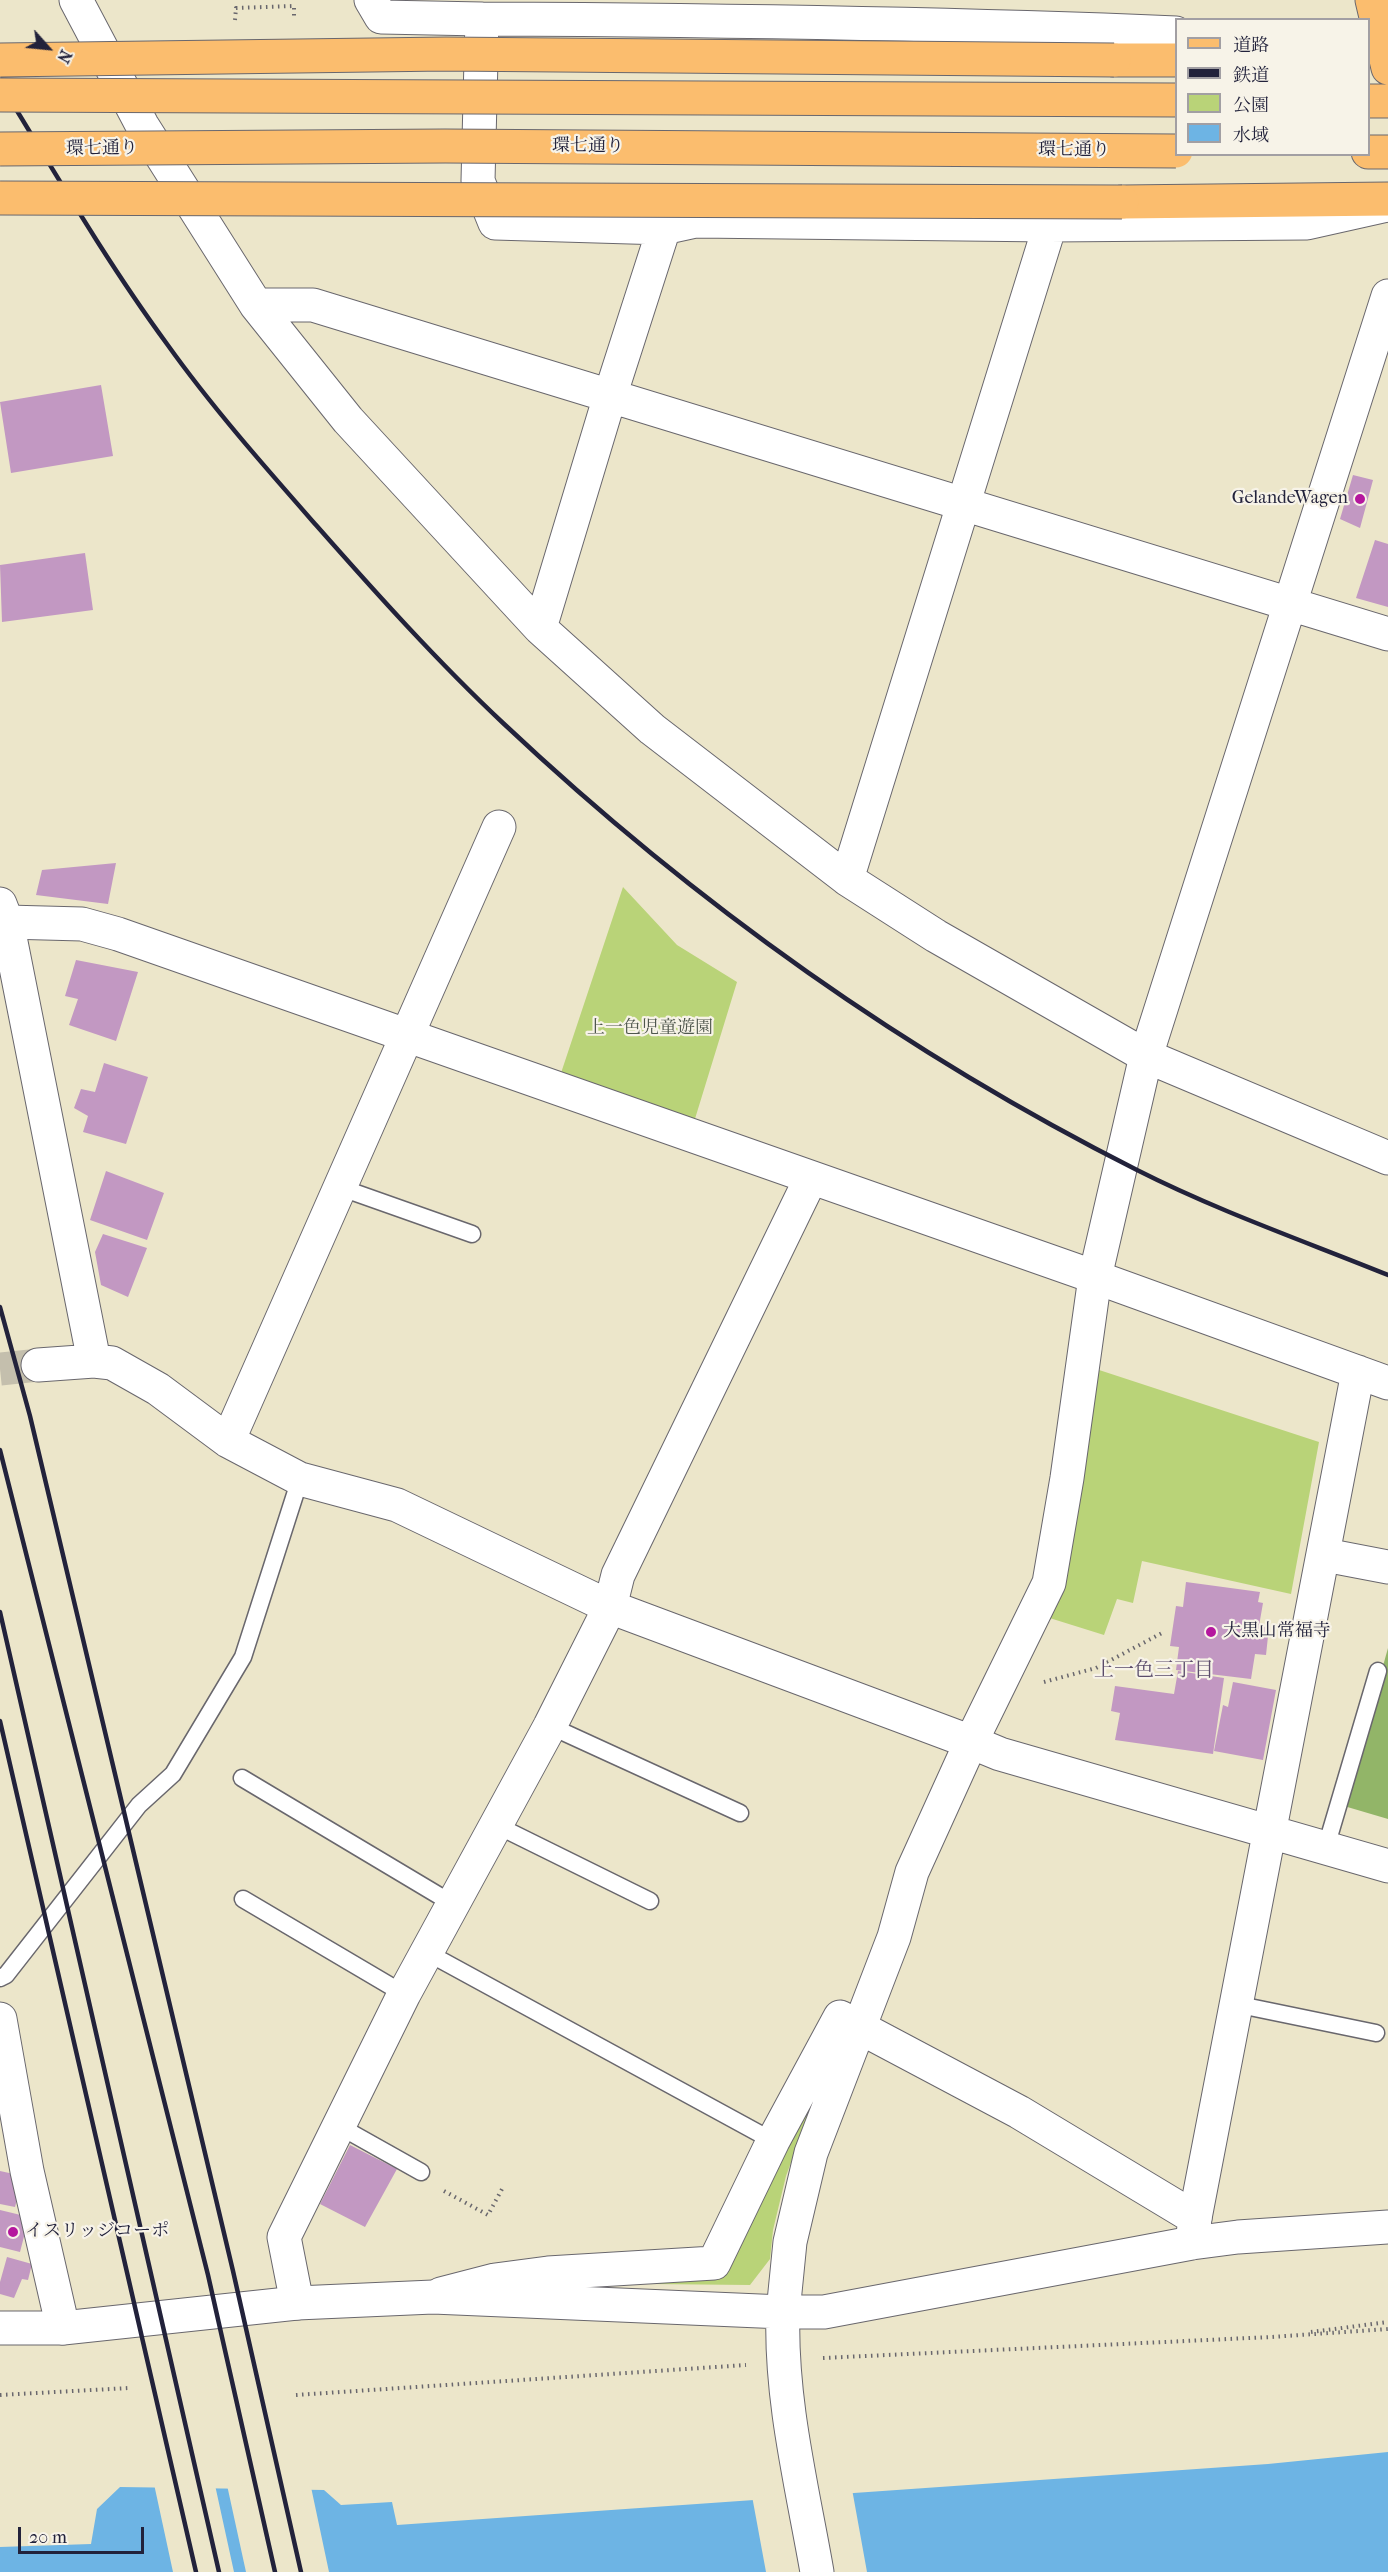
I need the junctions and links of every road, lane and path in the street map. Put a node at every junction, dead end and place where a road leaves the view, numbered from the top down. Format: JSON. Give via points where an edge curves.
{"nodes":[{"id":1,"x":76,"y":0,"type":"edge"},
{"id":2,"x":371,"y":0,"type":"edge"},
{"id":3,"x":966,"y":0,"type":"edge"},
{"id":4,"x":1372,"y":0,"type":"edge"},
{"id":5,"x":735,"y":10,"type":"edge"},
{"id":6,"x":482,"y":19,"type":"junction"},
{"id":7,"x":998,"y":25,"type":"junction"},
{"id":8,"x":1175,"y":33,"type":"edge"},
{"id":9,"x":0,"y":60,"type":"edge"},
{"id":10,"x":1175,"y":60,"type":"edge"},
{"id":11,"x":1380,"y":61,"type":"edge"},
{"id":12,"x":0,"y":95,"type":"edge"},
{"id":13,"x":1175,"y":100,"type":"edge"},
{"id":14,"x":1370,"y":101,"type":"edge"},
{"id":15,"x":1388,"y":101,"type":"edge"},
{"id":16,"x":0,"y":149,"type":"edge"},
{"id":17,"x":1175,"y":152,"type":"edge"},
{"id":18,"x":1370,"y":152,"type":"edge"},
{"id":19,"x":1388,"y":152,"type":"edge"},
{"id":20,"x":0,"y":198,"type":"edge"},
{"id":21,"x":1388,"y":199,"type":"edge"},
{"id":22,"x":1388,"y":205,"type":"edge"},
{"id":23,"x":1050,"y":225,"type":"junction"},
{"id":24,"x":664,"y":228,"type":"junction"},
{"id":25,"x":1388,"y":296,"type":"edge"},
{"id":26,"x":256,"y":305,"type":"junction"},
{"id":27,"x":610,"y":396,"type":"junction"},
{"id":28,"x":963,"y":502,"type":"junction"},
{"id":29,"x":1289,"y":603,"type":"junction"},
{"id":30,"x":540,"y":628,"type":"junction"},
{"id":31,"x":1388,"y":634,"type":"edge"},
{"id":32,"x":499,"y":827,"type":"dead end"},
{"id":33,"x":847,"y":879,"type":"junction"},
{"id":34,"x":4,"y":913,"type":"edge"},
{"id":35,"x":406,"y":1036,"type":"junction"},
{"id":36,"x":1146,"y":1056,"type":"junction"},
{"id":37,"x":1388,"y":1158,"type":"edge"},
{"id":38,"x":811,"y":1178,"type":"junction"},
{"id":39,"x":339,"y":1187,"type":"junction"},
{"id":40,"x":472,"y":1234,"type":"dead end"},
{"id":41,"x":1095,"y":1277,"type":"junction"},
{"id":42,"x":94,"y":1361,"type":"junction"},
{"id":43,"x":38,"y":1365,"type":"tunnel mouth"},
{"id":44,"x":1373,"y":1377,"type":"edge"},
{"id":45,"x":228,"y":1441,"type":"junction"},
{"id":46,"x":300,"y":1479,"type":"junction"},
{"id":47,"x":1324,"y":1555,"type":"junction"},
{"id":48,"x":1388,"y":1567,"type":"edge"},
{"id":49,"x":610,"y":1607,"type":"junction"},
{"id":50,"x":1162,"y":1633,"type":"dead end"},
{"id":51,"x":1378,"y":1671,"type":"dead end"},
{"id":52,"x":1000,"y":1683,"type":"junction"},
{"id":53,"x":550,"y":1726,"type":"junction"},
{"id":54,"x":970,"y":1742,"type":"junction"},
{"id":55,"x":242,"y":1778,"type":"dead end"},
{"id":56,"x":740,"y":1813,"type":"dead end"},
{"id":57,"x":496,"y":1825,"type":"junction"},
{"id":58,"x":1270,"y":1830,"type":"junction"},
{"id":59,"x":1326,"y":1847,"type":"junction"},
{"id":60,"x":1388,"y":1866,"type":"edge"},
{"id":61,"x":243,"y":1899,"type":"dead end"},
{"id":62,"x":650,"y":1901,"type":"dead end"},
{"id":63,"x":453,"y":1904,"type":"junction"},
{"id":64,"x":428,"y":1953,"type":"junction"},
{"id":65,"x":0,"y":1978,"type":"edge"},
{"id":66,"x":404,"y":1994,"type":"junction"},
{"id":67,"x":1235,"y":2004,"type":"junction"},
{"id":68,"x":0,"y":2019,"type":"edge"},
{"id":69,"x":859,"y":2026,"type":"junction"},
{"id":70,"x":1376,"y":2033,"type":"dead end"},
{"id":71,"x":339,"y":2126,"type":"junction"},
{"id":72,"x":773,"y":2141,"type":"junction"},
{"id":73,"x":13,"y":2166,"type":"edge"},
{"id":74,"x":422,"y":2172,"type":"joint"},
{"id":75,"x":502,"y":2189,"type":"dead end"},
{"id":76,"x":1388,"y":2227,"type":"edge"},
{"id":77,"x":1193,"y":2230,"type":"junction"},
{"id":78,"x":433,"y":2297,"type":"junction"},
{"id":79,"x":297,"y":2303,"type":"junction"},
{"id":80,"x":783,"y":2312,"type":"junction"},
{"id":81,"x":1388,"y":2322,"type":"edge"},
{"id":82,"x":0,"y":2328,"type":"edge"},
{"id":83,"x":63,"y":2328,"type":"junction"},
{"id":84,"x":1388,"y":2329,"type":"edge"},
{"id":85,"x":1271,"y":2337,"type":"junction"},
{"id":86,"x":783,"y":2361,"type":"junction"},
{"id":87,"x":129,"y":2388,"type":"dead end"},
{"id":88,"x":0,"y":2395,"type":"edge"},
{"id":89,"x":296,"y":2395,"type":"dead end"},
{"id":90,"x":817,"y":2572,"type":"edge"}],
"edges":[{"from":1,"to":26,"type":"street","via":[[142,125]]},
{"from":2,"to":6,"type":"street","via":[[381,17]]},
{"from":3,"to":7,"type":"street"},
{"from":4,"to":11,"type":"main road"},
{"from":5,"to":6,"type":"street"},
{"from":5,"to":7,"type":"street"},
{"from":6,"to":24,"type":"street","via":[[478,181],[495,223]]},
{"from":7,"to":8,"type":"street"},
{"from":9,"to":10,"type":"main road","bridge":true,"via":[[446,54]]},
{"from":12,"to":13,"type":"main road","bridge":true},
{"from":14,"to":15,"type":"main road"},
{"from":16,"to":17,"type":"main road","name":"環七通り","bridge":true,"via":[[445,146]]},
{"from":18,"to":19,"type":"main road"},
{"from":20,"to":21,"type":"main road","bridge":true,"via":[[1122,202]]},
{"from":22,"to":23,"type":"street","via":[[1307,223]]},
{"from":23,"to":24,"type":"street","via":[[696,221]]},
{"from":23,"to":28,"type":"street"},
{"from":24,"to":27,"type":"street"},
{"from":25,"to":29,"type":"street"},
{"from":26,"to":27,"type":"street","via":[[313,305]]},
{"from":26,"to":30,"type":"street","via":[[348,420]]},
{"from":27,"to":28,"type":"street"},
{"from":27,"to":30,"type":"street"},
{"from":28,"to":29,"type":"street"},
{"from":28,"to":33,"type":"street"},
{"from":29,"to":31,"type":"street"},
{"from":29,"to":36,"type":"street"},
{"from":30,"to":33,"type":"street","via":[[652,729]]},
{"from":32,"to":35,"type":"street"},
{"from":33,"to":36,"type":"street","via":[[936,936]]},
{"from":34,"to":35,"type":"street","via":[[82,924],[118,934]]},
{"from":34,"to":42,"type":"street"},
{"from":35,"to":38,"type":"street"},
{"from":35,"to":39,"type":"street"},
{"from":36,"to":37,"type":"street"},
{"from":36,"to":41,"type":"street"},
{"from":38,"to":41,"type":"street"},
{"from":38,"to":49,"type":"street","via":[[618,1575]]},
{"from":39,"to":40,"type":"lane"},
{"from":39,"to":45,"type":"street"},
{"from":41,"to":44,"type":"street"},
{"from":41,"to":52,"type":"street","via":[[1049,1583]]},
{"from":42,"to":43,"type":"street"},
{"from":42,"to":45,"type":"street","via":[[112,1363],[158,1389]]},
{"from":44,"to":47,"type":"street"},
{"from":45,"to":46,"type":"street"},
{"from":46,"to":49,"type":"street","via":[[397,1505]]},
{"from":46,"to":65,"type":"lane","via":[[243,1657],[173,1774],[139,1805]]},
{"from":47,"to":48,"type":"street"},
{"from":47,"to":58,"type":"street"},
{"from":49,"to":53,"type":"street"},
{"from":49,"to":54,"type":"street"},
{"from":50,"to":52,"type":"path","via":[[1096,1668],[1019,1689]]},
{"from":51,"to":59,"type":"lane"},
{"from":52,"to":54,"type":"street"},
{"from":53,"to":56,"type":"lane"},
{"from":53,"to":57,"type":"street"},
{"from":54,"to":58,"type":"street","via":[[1000,1754]]},
{"from":54,"to":69,"type":"street","via":[[912,1872],[894,1937]]},
{"from":55,"to":63,"type":"lane"},
{"from":57,"to":62,"type":"lane"},
{"from":57,"to":63,"type":"street"},
{"from":58,"to":59,"type":"street"},
{"from":58,"to":67,"type":"street"},
{"from":59,"to":60,"type":"street"},
{"from":61,"to":66,"type":"lane"},
{"from":63,"to":64,"type":"street"},
{"from":64,"to":66,"type":"street"},
{"from":64,"to":72,"type":"lane"},
{"from":66,"to":71,"type":"street"},
{"from":67,"to":70,"type":"lane"},
{"from":67,"to":77,"type":"street"},
{"from":68,"to":73,"type":"street"},
{"from":69,"to":72,"type":"street","via":[[840,2017]]},
{"from":69,"to":77,"type":"street","via":[[1019,2112]]},
{"from":69,"to":80,"type":"street","via":[[801,2190],[790,2242]]},
{"from":71,"to":74,"type":"lane"},
{"from":71,"to":79,"type":"street","via":[[284,2237]]},
{"from":72,"to":78,"type":"street","via":[[714,2264],[548,2273],[495,2280]]},
{"from":73,"to":83,"type":"street"},
{"from":74,"to":75,"type":"path","via":[[422,2179],[489,2215]]},
{"from":76,"to":77,"type":"street","via":[[1238,2237]]},
{"from":77,"to":80,"type":"street","via":[[824,2312]]},
{"from":78,"to":79,"type":"street"},
{"from":78,"to":80,"type":"street"},
{"from":79,"to":83,"type":"street"},
{"from":80,"to":86,"type":"street"},
{"from":81,"to":85,"type":"path"},
{"from":82,"to":83,"type":"street"},
{"from":84,"to":85,"type":"path"},
{"from":85,"to":86,"type":"path"},
{"from":86,"to":89,"type":"path"},
{"from":86,"to":90,"type":"street"},
{"from":87,"to":88,"type":"path"}]}
